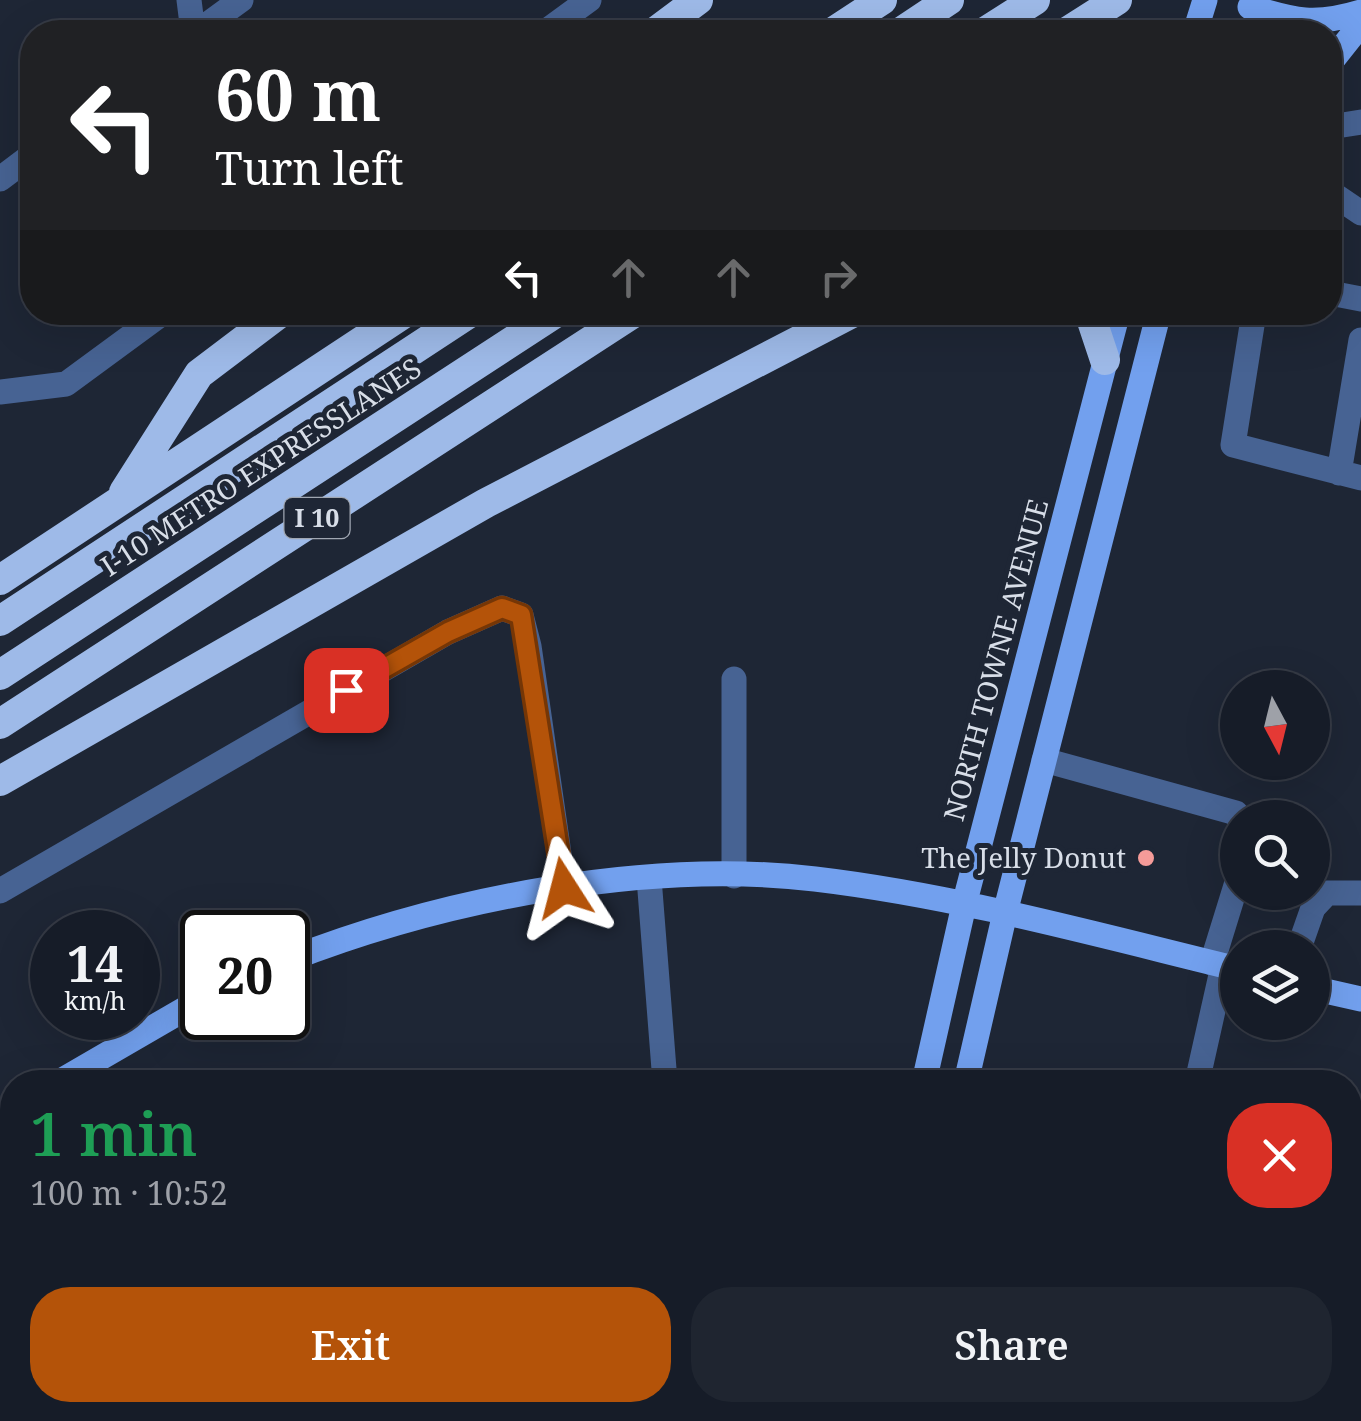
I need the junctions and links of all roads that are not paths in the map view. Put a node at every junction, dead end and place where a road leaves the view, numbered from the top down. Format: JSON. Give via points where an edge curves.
{"nodes":[{"id":1,"x":241,"y":0,"type":"edge"},
{"id":2,"x":589,"y":0,"type":"edge"},
{"id":3,"x":698,"y":0,"type":"edge"},
{"id":4,"x":882,"y":0,"type":"edge"},
{"id":5,"x":949,"y":0,"type":"edge"},
{"id":6,"x":1035,"y":0,"type":"edge"},
{"id":7,"x":1117,"y":0,"type":"edge"},
{"id":8,"x":1251,"y":3,"type":"edge"},
{"id":9,"x":1361,"y":12,"type":"edge"},
{"id":10,"x":212,"y":20,"type":"edge"},
{"id":11,"x":562,"y":20,"type":"edge"},
{"id":12,"x":670,"y":20,"type":"edge"},
{"id":13,"x":851,"y":20,"type":"edge"},
{"id":14,"x":919,"y":20,"type":"edge"},
{"id":15,"x":1004,"y":20,"type":"edge"},
{"id":16,"x":1085,"y":20,"type":"edge"},
{"id":17,"x":1291,"y":20,"type":"edge"},
{"id":18,"x":1334,"y":20,"type":"edge"},
{"id":19,"x":1361,"y":24,"type":"edge"},
{"id":20,"x":1342,"y":49,"type":"edge"},
{"id":21,"x":146,"y":325,"type":"edge"},
{"id":22,"x":263,"y":325,"type":"edge"},
{"id":23,"x":386,"y":325,"type":"edge"},
{"id":24,"x":451,"y":325,"type":"edge"},
{"id":25,"x":537,"y":325,"type":"edge"},
{"id":26,"x":615,"y":325,"type":"edge"},
{"id":27,"x":829,"y":325,"type":"edge"},
{"id":28,"x":1093,"y":325,"type":"edge"},
{"id":29,"x":1114,"y":325,"type":"edge"},
{"id":30,"x":1156,"y":325,"type":"edge"},
{"id":31,"x":1246,"y":325,"type":"edge"},
{"id":32,"x":1361,"y":340,"type":"edge"},
{"id":33,"x":1105,"y":360,"type":"junction"},
{"id":34,"x":0,"y":392,"type":"edge"},
{"id":35,"x":1350,"y":476,"type":"edge"},
{"id":36,"x":116,"y":503,"type":"junction"},
{"id":37,"x":0,"y":580,"type":"edge"},
{"id":38,"x":0,"y":621,"type":"edge"},
{"id":39,"x":0,"y":675,"type":"edge"},
{"id":40,"x":734,"y":680,"type":"dead end"},
{"id":41,"x":0,"y":724,"type":"edge"},
{"id":42,"x":1044,"y":760,"type":"junction"},
{"id":43,"x":0,"y":780,"type":"edge"},
{"id":44,"x":1220,"y":813,"type":"edge"},
{"id":45,"x":734,"y":876,"type":"junction"},
{"id":46,"x":649,"y":878,"type":"junction"},
{"id":47,"x":564,"y":888,"type":"junction"},
{"id":48,"x":0,"y":891,"type":"edge"},
{"id":49,"x":1361,"y":893,"type":"edge"},
{"id":50,"x":964,"y":904,"type":"junction"},
{"id":51,"x":1005,"y":913,"type":"junction"},
{"id":52,"x":1305,"y":930,"type":"edge"},
{"id":53,"x":310,"y":953,"type":"edge"},
{"id":54,"x":1220,"y":965,"type":"edge"},
{"id":55,"x":1220,"y":983,"type":"edge"},
{"id":56,"x":1330,"y":992,"type":"edge"},
{"id":57,"x":1361,"y":999,"type":"edge"},
{"id":58,"x":180,"y":1014,"type":"edge"},
{"id":59,"x":89,"y":1070,"type":"edge"},
{"id":60,"x":664,"y":1070,"type":"edge"},
{"id":61,"x":927,"y":1070,"type":"edge"},
{"id":62,"x":969,"y":1070,"type":"edge"},
{"id":63,"x":1199,"y":1070,"type":"edge"}],
"edges":[{"from":1,"to":10,"type":"street"},
{"from":2,"to":11,"type":"street"},
{"from":3,"to":12,"type":"highway"},
{"from":4,"to":13,"type":"highway"},
{"from":5,"to":14,"type":"highway"},
{"from":6,"to":15,"type":"highway"},
{"from":7,"to":16,"type":"highway"},
{"from":8,"to":17,"type":"main road"},
{"from":9,"to":18,"type":"main road"},
{"from":19,"to":20,"type":"main road"},
{"from":21,"to":34,"type":"street","via":[[66,384]]},
{"from":22,"to":36,"type":"highway","via":[[198,374]]},
{"from":23,"to":36,"type":"highway"},
{"from":24,"to":38,"type":"highway","name":"I-10 METRO EXPRESSLANES"},
{"from":25,"to":39,"type":"highway","name":"I-10 METRO EXPRESSLANES"},
{"from":26,"to":41,"type":"highway","number":"I 10"},
{"from":27,"to":43,"type":"highway","via":[[486,503]]},
{"from":28,"to":33,"type":"highway"},
{"from":29,"to":33,"type":"main road","name":"NORTH TOWNE AVENUE"},
{"from":30,"to":42,"type":"main road"},
{"from":31,"to":35,"type":"street","via":[[1233,446]]},
{"from":32,"to":35,"type":"street"},
{"from":33,"to":50,"type":"main road","name":"NORTH TOWNE AVENUE"},
{"from":36,"to":37,"type":"highway"},
{"from":40,"to":45,"type":"street"},
{"from":42,"to":44,"type":"street"},
{"from":42,"to":51,"type":"main road"},
{"from":45,"to":46,"type":"main road"},
{"from":45,"to":50,"type":"main road","via":[[813,878]]},
{"from":46,"to":47,"type":"main road"},
{"from":46,"to":60,"type":"street"},
{"from":47,"to":48,"type":"street","via":[[529,646],[521,615],[502,608],[448,632]]},
{"from":47,"to":53,"type":"main road","via":[[420,916]]},
{"from":49,"to":52,"type":"street","via":[[1328,894],[1313,908]]},
{"from":50,"to":51,"type":"main road"},
{"from":50,"to":61,"type":"main road","name":"NORTH TOWNE AVENUE"},
{"from":51,"to":54,"type":"main road"},
{"from":51,"to":62,"type":"main road"},
{"from":55,"to":63,"type":"street"},
{"from":56,"to":57,"type":"main road"},
{"from":58,"to":59,"type":"main road"}]}
